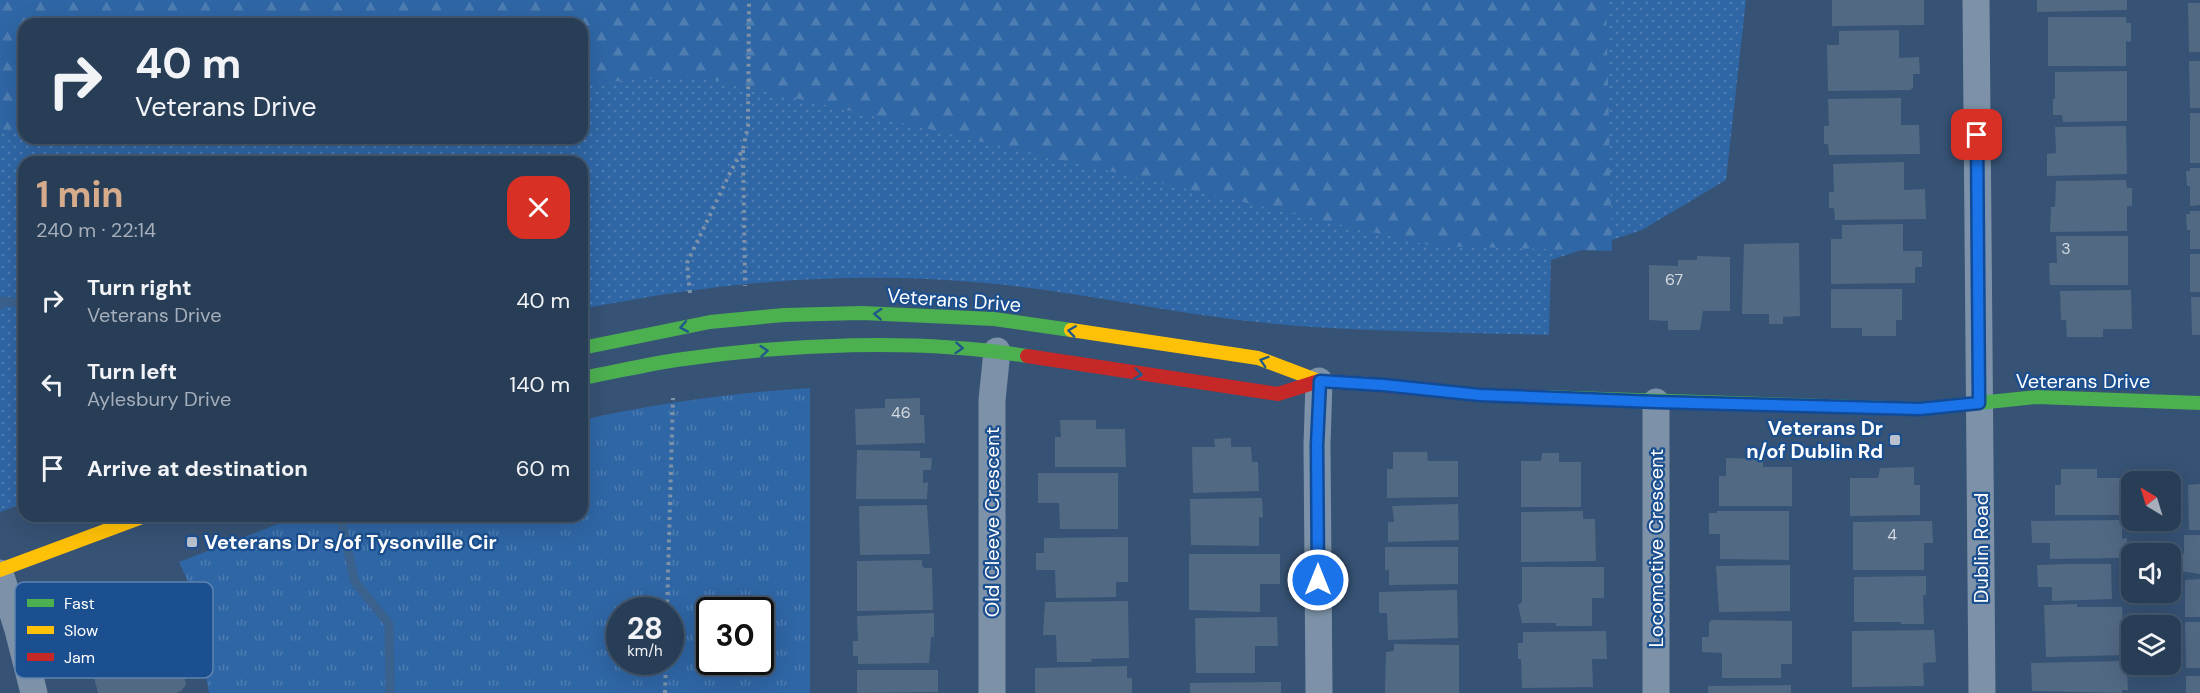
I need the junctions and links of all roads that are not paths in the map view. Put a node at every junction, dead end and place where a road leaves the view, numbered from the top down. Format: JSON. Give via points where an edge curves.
{"nodes":[{"id":1,"x":1976,"y":0,"type":"edge"},
{"id":2,"x":588,"y":347,"type":"edge"},
{"id":3,"x":997,"y":351,"type":"junction"},
{"id":4,"x":588,"y":377,"type":"edge"},
{"id":5,"x":1320,"y":381,"type":"junction"},
{"id":6,"x":1656,"y":402,"type":"junction"},
{"id":7,"x":1979,"y":403,"type":"junction"},
{"id":8,"x":2200,"y":403,"type":"edge"},
{"id":9,"x":129,"y":522,"type":"edge"},
{"id":10,"x":0,"y":571,"type":"edge"},
{"id":11,"x":15,"y":620,"type":"edge"},
{"id":12,"x":30,"y":678,"type":"edge"},
{"id":13,"x":34,"y":693,"type":"edge"},
{"id":14,"x":992,"y":693,"type":"edge"},
{"id":15,"x":1318,"y":693,"type":"edge"},
{"id":16,"x":1656,"y":693,"type":"edge"},
{"id":17,"x":1982,"y":693,"type":"edge"}],
"edges":[{"from":1,"to":7,"type":"street","name":"Dublin Road"},
{"from":5,"to":2,"type":"street","name":"Veterans Drive","one_way":true,"via":[[1258,358],[994,319],[862,313],[784,315],[710,322]]},
{"from":4,"to":3,"type":"street","name":"Veterans Drive","one_way":true,"via":[[675,360],[835,346]]},
{"from":3,"to":5,"type":"street","name":"Veterans Drive","one_way":true,"via":[[1278,394]]},
{"from":3,"to":14,"type":"street","name":"Old Cleeve Crescent","via":[[992,400]]},
{"from":5,"to":6,"type":"street","name":"Veterans Drive","via":[[1480,395]]},
{"from":5,"to":15,"type":"street"},
{"from":6,"to":7,"type":"street","name":"Veterans Drive","via":[[1920,409]]},
{"from":6,"to":16,"type":"street","name":"Locomotive Crescent"},
{"from":7,"to":8,"type":"street","name":"Veterans Drive","via":[[2037,397]]},
{"from":7,"to":17,"type":"street","name":"Dublin Road"},
{"from":9,"to":10,"type":"street"},
{"from":10,"to":11,"type":"street"},
{"from":12,"to":13,"type":"street"}]}
